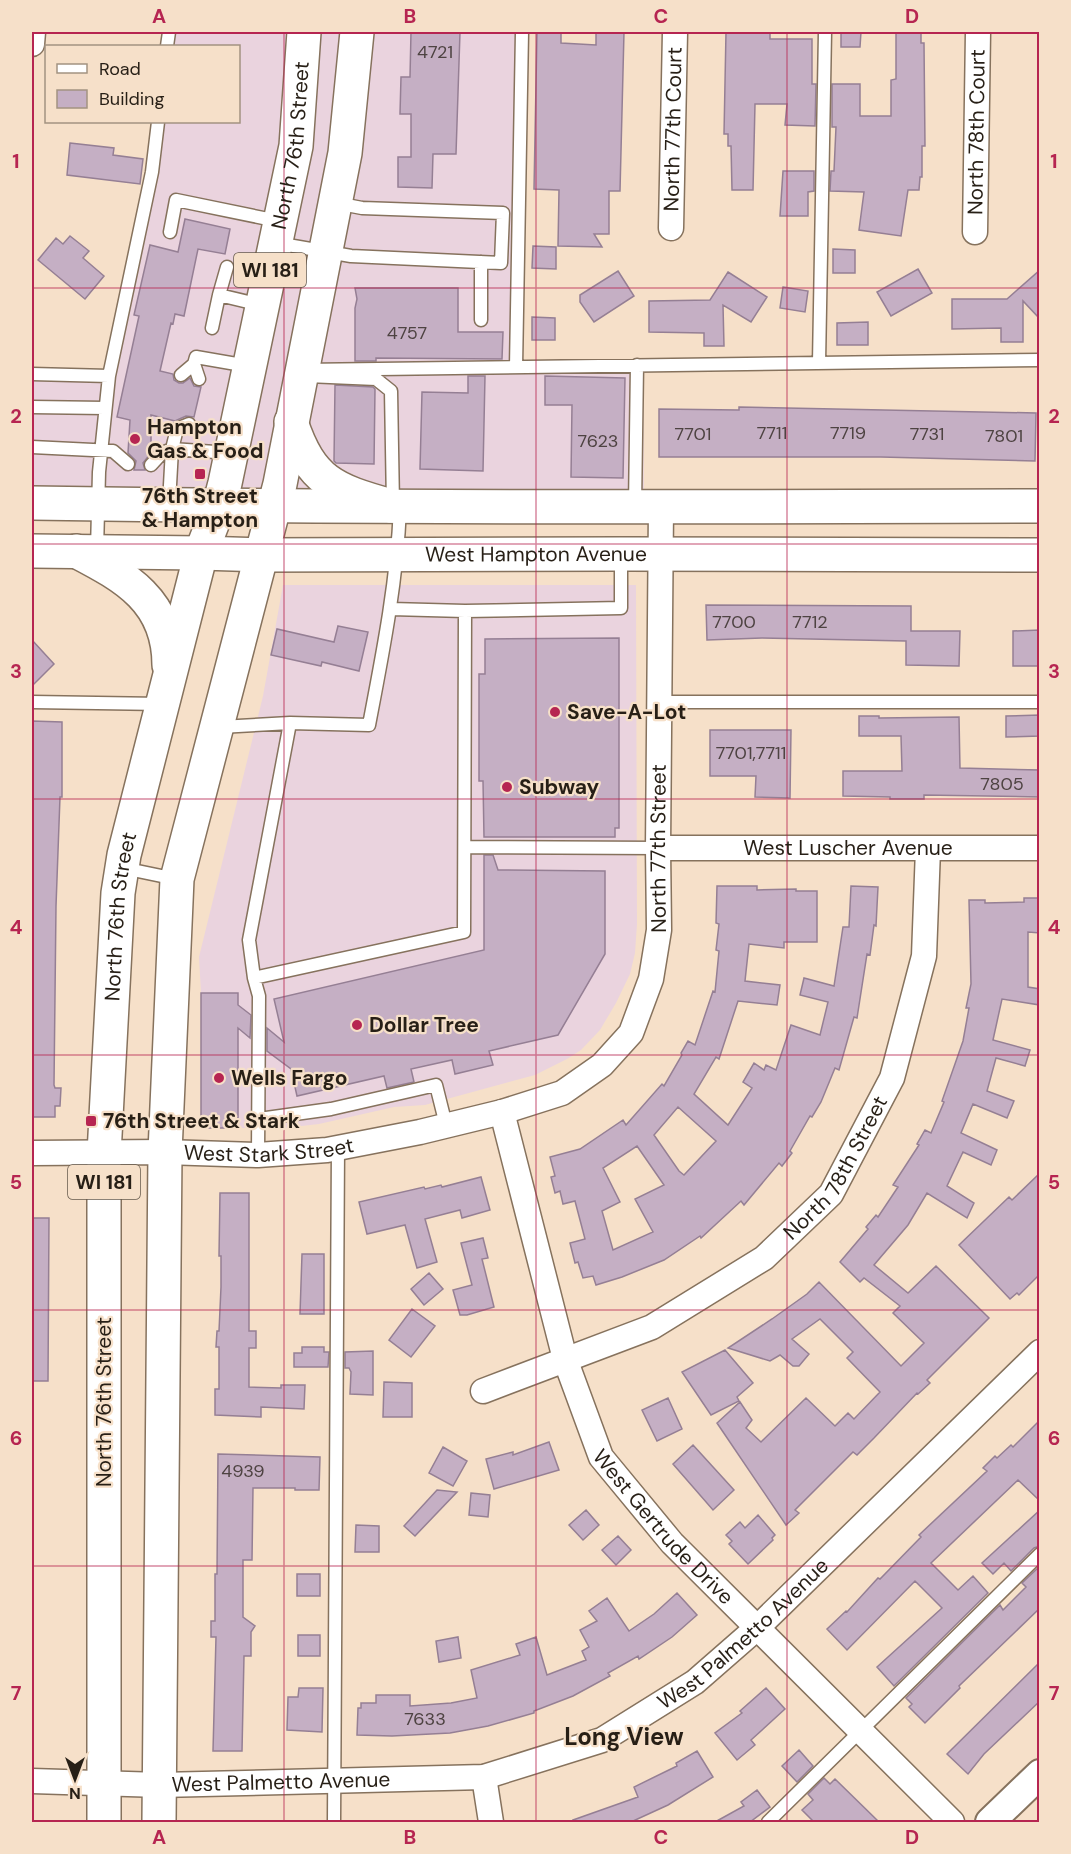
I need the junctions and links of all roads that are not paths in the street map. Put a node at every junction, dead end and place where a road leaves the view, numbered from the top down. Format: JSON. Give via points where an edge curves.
{"nodes":[{"id":1,"x":33,"y":32,"type":"edge"},
{"id":2,"x":304,"y":32,"type":"edge"},
{"id":3,"x":357,"y":32,"type":"edge"},
{"id":4,"x":522,"y":32,"type":"edge"},
{"id":5,"x":675,"y":32,"type":"edge"},
{"id":6,"x":825,"y":32,"type":"edge"},
{"id":7,"x":978,"y":32,"type":"edge"},
{"id":8,"x":32,"y":44,"type":"edge"},
{"id":9,"x":158,"y":123,"type":"edge"},
{"id":10,"x":335,"y":203,"type":"junction"},
{"id":11,"x":671,"y":228,"type":"dead end"},
{"id":12,"x":170,"y":232,"type":"dead end"},
{"id":13,"x":277,"y":232,"type":"junction"},
{"id":14,"x":975,"y":232,"type":"dead end"},
{"id":15,"x":325,"y":253,"type":"junction"},
{"id":16,"x":481,"y":262,"type":"junction"},
{"id":17,"x":227,"y":267,"type":"dead end"},
{"id":18,"x":219,"y":295,"type":"junction"},
{"id":19,"x":262,"y":305,"type":"junction"},
{"id":20,"x":481,"y":320,"type":"dead end"},
{"id":21,"x":212,"y":328,"type":"dead end"},
{"id":22,"x":1040,"y":360,"type":"edge"},
{"id":23,"x":819,"y":363,"type":"junction"},
{"id":24,"x":194,"y":364,"type":"junction"},
{"id":25,"x":637,"y":365,"type":"junction"},
{"id":26,"x":249,"y":366,"type":"junction"},
{"id":27,"x":516,"y":367,"type":"junction"},
{"id":28,"x":301,"y":373,"type":"junction"},
{"id":29,"x":32,"y":374,"type":"edge"},
{"id":30,"x":181,"y":375,"type":"dead end"},
{"id":31,"x":109,"y":376,"type":"junction"},
{"id":32,"x":199,"y":379,"type":"dead end"},
{"id":33,"x":32,"y":407,"type":"edge"},
{"id":34,"x":105,"y":408,"type":"junction"},
{"id":35,"x":291,"y":422,"type":"junction"},
{"id":36,"x":189,"y":424,"type":"dead end"},
{"id":37,"x":32,"y":447,"type":"edge"},
{"id":38,"x":128,"y":450,"type":"dead end"},
{"id":39,"x":107,"y":451,"type":"junction"},
{"id":40,"x":162,"y":451,"type":"junction"},
{"id":41,"x":231,"y":453,"type":"junction"},
{"id":42,"x":128,"y":464,"type":"dead end"},
{"id":43,"x":151,"y":465,"type":"dead end"},
{"id":44,"x":32,"y":502,"type":"edge"},
{"id":45,"x":98,"y":504,"type":"junction"},
{"id":46,"x":169,"y":505,"type":"junction"},
{"id":47,"x":219,"y":506,"type":"junction"},
{"id":48,"x":274,"y":506,"type":"junction"},
{"id":49,"x":395,"y":506,"type":"junction"},
{"id":50,"x":1040,"y":506,"type":"edge"},
{"id":51,"x":648,"y":507,"type":"junction"},
{"id":52,"x":32,"y":551,"type":"edge"},
{"id":53,"x":86,"y":552,"type":"junction"},
{"id":54,"x":201,"y":553,"type":"junction"},
{"id":55,"x":621,"y":554,"type":"junction"},
{"id":56,"x":662,"y":554,"type":"junction"},
{"id":57,"x":261,"y":555,"type":"junction"},
{"id":58,"x":398,"y":555,"type":"junction"},
{"id":59,"x":1040,"y":555,"type":"edge"},
{"id":60,"x":391,"y":609,"type":"junction"},
{"id":61,"x":465,"y":611,"type":"junction"},
{"id":62,"x":166,"y":694,"type":"junction"},
{"id":63,"x":32,"y":702,"type":"edge"},
{"id":64,"x":660,"y":702,"type":"junction"},
{"id":65,"x":1040,"y":702,"type":"edge"},
{"id":66,"x":290,"y":723,"type":"junction"},
{"id":67,"x":216,"y":727,"type":"junction"},
{"id":68,"x":465,"y":847,"type":"junction"},
{"id":69,"x":658,"y":848,"type":"junction"},
{"id":70,"x":1040,"y":848,"type":"edge"},
{"id":71,"x":928,"y":849,"type":"junction"},
{"id":72,"x":122,"y":868,"type":"junction"},
{"id":73,"x":177,"y":879,"type":"junction"},
{"id":74,"x":254,"y":978,"type":"junction"},
{"id":75,"x":502,"y":1112,"type":"junction"},
{"id":76,"x":259,"y":1119,"type":"junction"},
{"id":77,"x":446,"y":1125,"type":"junction"},
{"id":78,"x":338,"y":1148,"type":"junction"},
{"id":79,"x":165,"y":1152,"type":"junction"},
{"id":80,"x":32,"y":1153,"type":"edge"},
{"id":81,"x":104,"y":1154,"type":"junction"},
{"id":82,"x":258,"y":1155,"type":"junction"},
{"id":83,"x":1040,"y":1352,"type":"edge"},
{"id":84,"x":565,"y":1359,"type":"junction"},
{"id":85,"x":483,"y":1391,"type":"dead end"},
{"id":86,"x":1040,"y":1554,"type":"edge"},
{"id":87,"x":758,"y":1628,"type":"junction"},
{"id":88,"x":861,"y":1731,"type":"junction"},
{"id":89,"x":1040,"y":1774,"type":"edge"},
{"id":90,"x":484,"y":1777,"type":"junction"},
{"id":91,"x":334,"y":1780,"type":"junction"},
{"id":92,"x":32,"y":1781,"type":"edge"},
{"id":93,"x":104,"y":1782,"type":"junction"},
{"id":94,"x":160,"y":1785,"type":"junction"},
{"id":95,"x":104,"y":1822,"type":"edge"},
{"id":96,"x":159,"y":1822,"type":"edge"},
{"id":97,"x":334,"y":1822,"type":"edge"},
{"id":98,"x":491,"y":1822,"type":"edge"},
{"id":99,"x":768,"y":1822,"type":"edge"},
{"id":100,"x":952,"y":1822,"type":"edge"},
{"id":101,"x":990,"y":1822,"type":"edge"}],
"edges":[{"from":1,"to":8,"type":"street"},
{"from":2,"to":13,"type":"main road","name":"North 76th Street","number":"WI 181","via":[[296,146]]},
{"from":3,"to":10,"type":"main road","number":"WI 181","via":[[345,153]]},
{"from":4,"to":27,"type":"lane"},
{"from":5,"to":11,"type":"street","name":"North 77th Court"},
{"from":6,"to":23,"type":"lane"},
{"from":7,"to":14,"type":"street","name":"North 78th Court"},
{"from":9,"to":31,"type":"lane","via":[[152,172]]},
{"from":10,"to":15,"type":"main road","number":"WI 181"},
{"from":10,"to":16,"type":"lane","via":[[362,208],[503,213],[501,263]]},
{"from":12,"to":13,"type":"lane","via":[[176,200]]},
{"from":13,"to":15,"type":"lane"},
{"from":13,"to":19,"type":"main road","name":"North 76th Street","number":"WI 181"},
{"from":15,"to":16,"type":"lane"},
{"from":15,"to":28,"type":"main road","number":"WI 181"},
{"from":16,"to":20,"type":"lane"},
{"from":17,"to":18,"type":"lane"},
{"from":18,"to":19,"type":"lane"},
{"from":18,"to":21,"type":"lane"},
{"from":19,"to":26,"type":"main road","name":"North 76th Street","number":"WI 181"},
{"from":22,"to":23,"type":"lane"},
{"from":23,"to":25,"type":"lane"},
{"from":24,"to":26,"type":"lane","via":[[196,357]]},
{"from":24,"to":30,"type":"lane"},
{"from":24,"to":32,"type":"lane"},
{"from":25,"to":27,"type":"lane"},
{"from":25,"to":51,"type":"lane"},
{"from":26,"to":41,"type":"main road","name":"North 76th Street","number":"WI 181"},
{"from":27,"to":28,"type":"lane"},
{"from":28,"to":35,"type":"main road","number":"WI 181"},
{"from":28,"to":49,"type":"lane","via":[[376,379],[391,391]]},
{"from":29,"to":31,"type":"lane"},
{"from":31,"to":34,"type":"lane"},
{"from":33,"to":34,"type":"lane"},
{"from":34,"to":39,"type":"lane"},
{"from":35,"to":48,"type":"main road","number":"WI 181"},
{"from":35,"to":49,"type":"main road","via":[[308,459],[327,482],[356,496]]},
{"from":36,"to":40,"type":"lane","via":[[174,425]]},
{"from":37,"to":39,"type":"lane"},
{"from":38,"to":39,"type":"lane"},
{"from":39,"to":42,"type":"lane"},
{"from":39,"to":45,"type":"lane"},
{"from":40,"to":41,"type":"lane"},
{"from":40,"to":43,"type":"lane"},
{"from":40,"to":46,"type":"lane"},
{"from":41,"to":47,"type":"main road","name":"North 76th Street","number":"WI 181"},
{"from":44,"to":45,"type":"main road"},
{"from":45,"to":46,"type":"main road"},
{"from":45,"to":53,"type":"lane"},
{"from":46,"to":47,"type":"main road"},
{"from":47,"to":48,"type":"main road"},
{"from":47,"to":54,"type":"main road","name":"North 76th Street","number":"WI 181"},
{"from":48,"to":49,"type":"main road"},
{"from":48,"to":57,"type":"main road","number":"WI 181"},
{"from":49,"to":51,"type":"main road"},
{"from":49,"to":58,"type":"lane"},
{"from":50,"to":51,"type":"main road"},
{"from":51,"to":56,"type":"street","name":"North 77th Street"},
{"from":52,"to":53,"type":"main road","name":"West Hampton Avenue"},
{"from":53,"to":54,"type":"main road","name":"West Hampton Avenue"},
{"from":53,"to":62,"type":"main road","via":[[128,580],[163,625],[168,642]]},
{"from":54,"to":57,"type":"main road","name":"West Hampton Avenue"},
{"from":54,"to":62,"type":"main road","name":"North 76th Street","number":"WI 181"},
{"from":55,"to":56,"type":"main road","name":"West Hampton Avenue"},
{"from":55,"to":58,"type":"main road","name":"West Hampton Avenue"},
{"from":55,"to":61,"type":"lane","via":[[621,608]]},
{"from":56,"to":59,"type":"main road","name":"West Hampton Avenue"},
{"from":56,"to":64,"type":"street","name":"North 77th Street"},
{"from":57,"to":58,"type":"main road","name":"West Hampton Avenue"},
{"from":57,"to":67,"type":"main road","number":"WI 181"},
{"from":58,"to":60,"type":"lane"},
{"from":60,"to":61,"type":"lane"},
{"from":60,"to":66,"type":"lane","via":[[369,725]]},
{"from":61,"to":68,"type":"lane"},
{"from":62,"to":63,"type":"lane"},
{"from":62,"to":72,"type":"main road","name":"North 76th Street","number":"WI 181"},
{"from":64,"to":65,"type":"lane"},
{"from":64,"to":69,"type":"street","name":"North 77th Street"},
{"from":66,"to":67,"type":"lane"},
{"from":66,"to":74,"type":"lane","via":[[249,940]]},
{"from":67,"to":73,"type":"main road","number":"WI 181"},
{"from":68,"to":69,"type":"lane"},
{"from":68,"to":74,"type":"lane","via":[[464,932]]},
{"from":69,"to":71,"type":"street","name":"West Luscher Avenue"},
{"from":69,"to":75,"type":"street","name":"North 77th Street","via":[[659,930],[651,979],[631,1033],[602,1065],[562,1093]]},
{"from":70,"to":71,"type":"street","name":"West Luscher Avenue"},
{"from":71,"to":84,"type":"street","name":"North 78th Street","via":[[924,956],[892,1078],[831,1194],[764,1258],[652,1326]]},
{"from":72,"to":73,"type":"lane"},
{"from":72,"to":81,"type":"main road","name":"North 76th Street","number":"WI 181","via":[[117,892]]},
{"from":73,"to":79,"type":"main road","number":"WI 181"},
{"from":74,"to":76,"type":"lane","via":[[259,996]]},
{"from":75,"to":77,"type":"street","name":"West Stark Street"},
{"from":75,"to":84,"type":"street","name":"West Gertrude Drive"},
{"from":76,"to":77,"type":"lane","via":[[331,1109],[436,1085]]},
{"from":76,"to":82,"type":"lane"},
{"from":77,"to":78,"type":"street","name":"West Stark Street"},
{"from":78,"to":82,"type":"street","name":"West Stark Street"},
{"from":78,"to":91,"type":"lane"},
{"from":79,"to":81,"type":"street","name":"West Stark Street"},
{"from":79,"to":82,"type":"street","name":"West Stark Street"},
{"from":79,"to":94,"type":"main road","number":"WI 181"},
{"from":80,"to":81,"type":"street","name":"West Stark Street"},
{"from":81,"to":93,"type":"main road","name":"North 76th Street","number":"WI 181"},
{"from":83,"to":87,"type":"street","name":"West Palmetto Avenue"},
{"from":84,"to":85,"type":"street"},
{"from":84,"to":87,"type":"street","name":"West Gertrude Drive","via":[[601,1457],[672,1543]]},
{"from":86,"to":88,"type":"lane"},
{"from":87,"to":88,"type":"street","name":"West Gertrude Drive"},
{"from":87,"to":90,"type":"street","name":"West Palmetto Avenue","via":[[695,1682],[602,1740]]},
{"from":88,"to":99,"type":"lane"},
{"from":88,"to":100,"type":"street","name":"West Gertrude Drive"},
{"from":89,"to":101,"type":"street"},
{"from":90,"to":91,"type":"street","name":"West Palmetto Avenue"},
{"from":90,"to":98,"type":"street"},
{"from":91,"to":94,"type":"street","name":"West Palmetto Avenue"},
{"from":91,"to":97,"type":"lane"},
{"from":92,"to":93,"type":"street","name":"West Palmetto Avenue"},
{"from":93,"to":94,"type":"street","name":"West Palmetto Avenue"},
{"from":93,"to":95,"type":"main road","name":"North 76th Street","number":"WI 181"},
{"from":94,"to":96,"type":"main road","number":"WI 181"}]}
